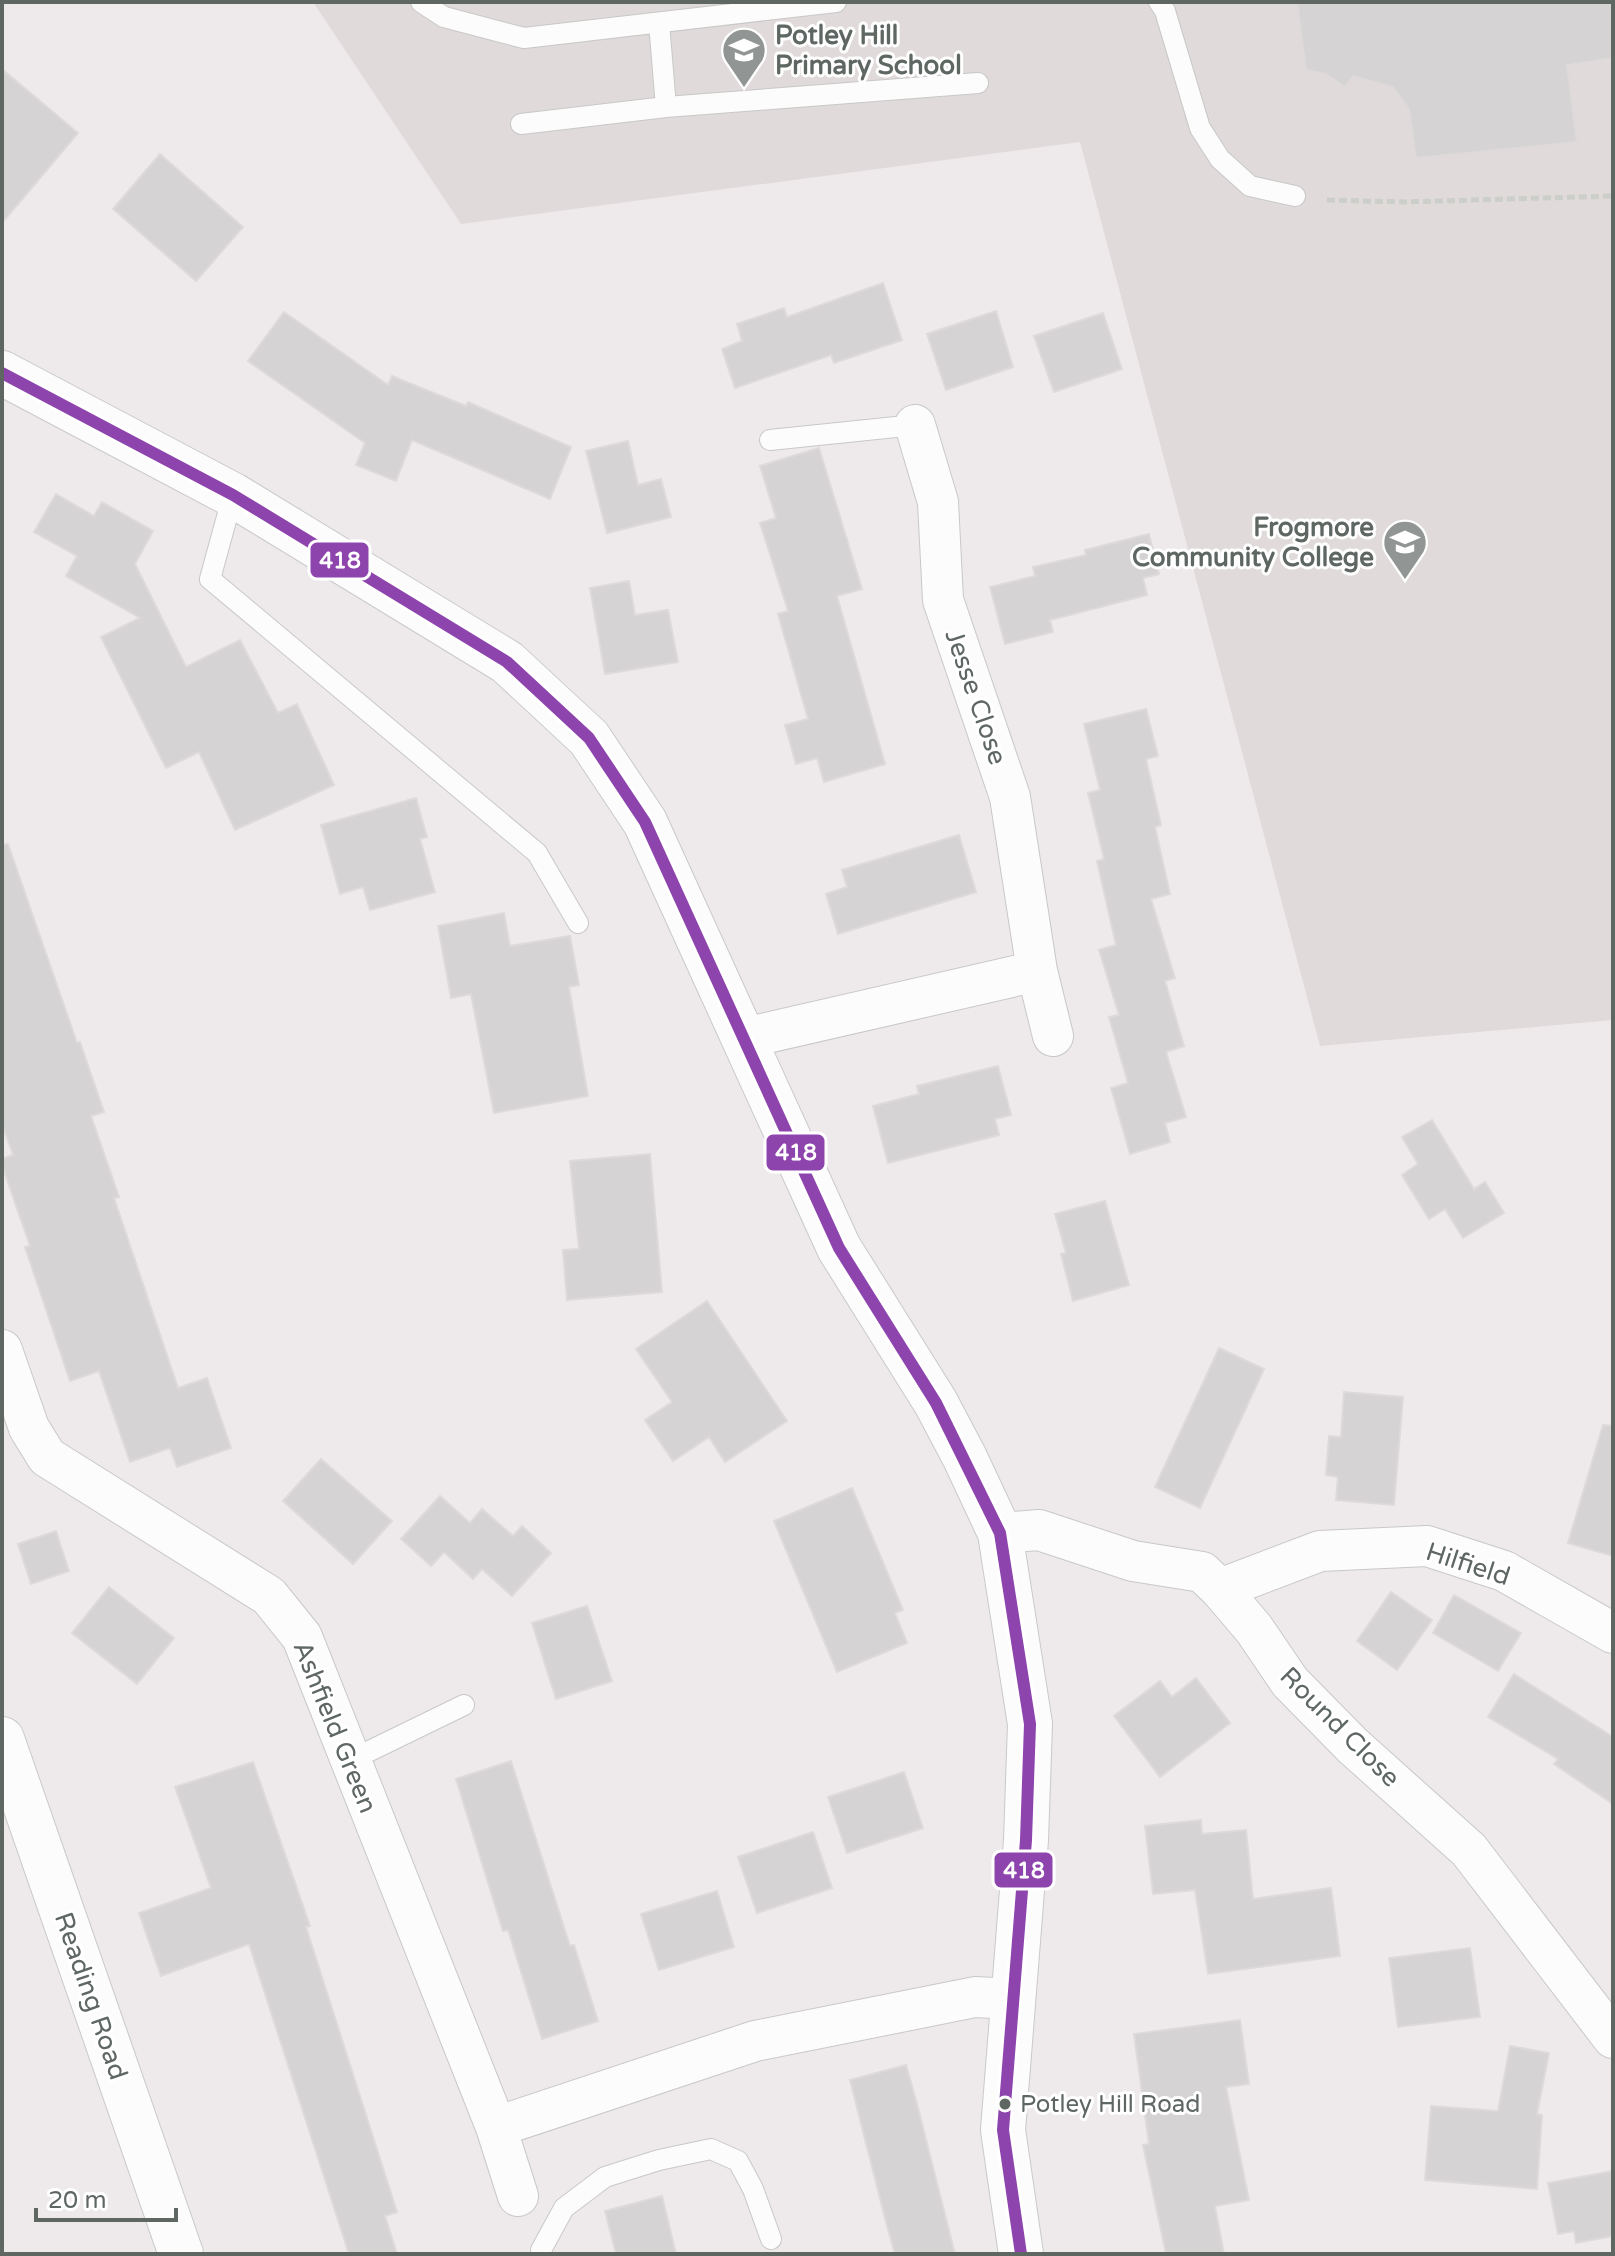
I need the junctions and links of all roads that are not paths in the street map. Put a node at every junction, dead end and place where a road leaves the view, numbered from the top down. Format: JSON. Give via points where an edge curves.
{"nodes":[{"id":1,"x":421,"y":2,"type":"edge"},
{"id":2,"x":836,"y":2,"type":"edge"},
{"id":3,"x":1159,"y":2,"type":"edge"},
{"id":4,"x":659,"y":23,"type":"junction"},
{"id":5,"x":978,"y":83,"type":"dead end"},
{"id":6,"x":666,"y":107,"type":"junction"},
{"id":7,"x":521,"y":124,"type":"dead end"},
{"id":8,"x":1295,"y":196,"type":"road end"},
{"id":9,"x":2,"y":373,"type":"edge"},
{"id":10,"x":915,"y":425,"type":"joint"},
{"id":11,"x":770,"y":440,"type":"dead end"},
{"id":12,"x":233,"y":495,"type":"junction"},
{"id":13,"x":578,"y":923,"type":"dead end"},
{"id":14,"x":1037,"y":971,"type":"junction"},
{"id":15,"x":1053,"y":1036,"type":"dead end"},
{"id":16,"x":745,"y":1038,"type":"junction"},
{"id":17,"x":2,"y":1350,"type":"edge"},
{"id":18,"x":1000,"y":1533,"type":"junction"},
{"id":19,"x":1220,"y":1589,"type":"junction"},
{"id":20,"x":1613,"y":1633,"type":"edge"},
{"id":21,"x":464,"y":1705,"type":"dead end"},
{"id":22,"x":2,"y":1739,"type":"edge"},
{"id":23,"x":349,"y":1761,"type":"junction"},
{"id":24,"x":1013,"y":1999,"type":"junction"},
{"id":25,"x":1613,"y":2038,"type":"edge"},
{"id":26,"x":496,"y":2127,"type":"junction"},
{"id":27,"x":518,"y":2196,"type":"dead end"},
{"id":28,"x":771,"y":2239,"type":"dead end"},
{"id":29,"x":181,"y":2254,"type":"edge"},
{"id":30,"x":542,"y":2254,"type":"edge"},
{"id":31,"x":1021,"y":2254,"type":"edge"}],
"edges":[{"from":1,"to":4,"type":"lane","via":[[444,17],[524,38]]},
{"from":2,"to":4,"type":"lane"},
{"from":3,"to":8,"type":"lane","via":[[1200,128],[1220,159],[1250,186]]},
{"from":4,"to":6,"type":"lane"},
{"from":5,"to":6,"type":"lane"},
{"from":6,"to":7,"type":"lane"},
{"from":9,"to":12,"type":"street"},
{"from":10,"to":11,"type":"lane"},
{"from":10,"to":14,"type":"street","name":"Jesse Close","via":[[938,502],[943,600],[1010,797]]},
{"from":12,"to":13,"type":"lane","via":[[210,579],[537,853]]},
{"from":12,"to":16,"type":"street","via":[[507,662],[589,738],[645,822]]},
{"from":14,"to":15,"type":"street","name":"Jesse Close"},
{"from":14,"to":16,"type":"street"},
{"from":16,"to":18,"type":"street","via":[[839,1248],[936,1403]]},
{"from":17,"to":23,"type":"street","name":"Ashfield Green","via":[[29,1428],[47,1457],[269,1596],[302,1637]]},
{"from":18,"to":19,"type":"street","name":"Round Close","via":[[1039,1530],[1133,1561],[1202,1572]]},
{"from":18,"to":24,"type":"street","via":[[1030,1724]]},
{"from":19,"to":20,"type":"street","name":"Hilfield","via":[[1320,1551],[1427,1546],[1504,1571]]},
{"from":19,"to":25,"type":"street","name":"Round Close","via":[[1290,1682],[1469,1850]]},
{"from":21,"to":23,"type":"lane"},
{"from":22,"to":29,"type":"street","name":"Reading Road"},
{"from":23,"to":26,"type":"street","name":"Ashfield Green"},
{"from":24,"to":26,"type":"street","via":[[975,1997],[755,2041]]},
{"from":24,"to":31,"type":"street","via":[[1003,2130]]},
{"from":26,"to":27,"type":"street","name":"Ashfield Green"},
{"from":28,"to":30,"type":"lane","via":[[738,2161],[711,2149],[605,2177],[564,2208]]}]}
